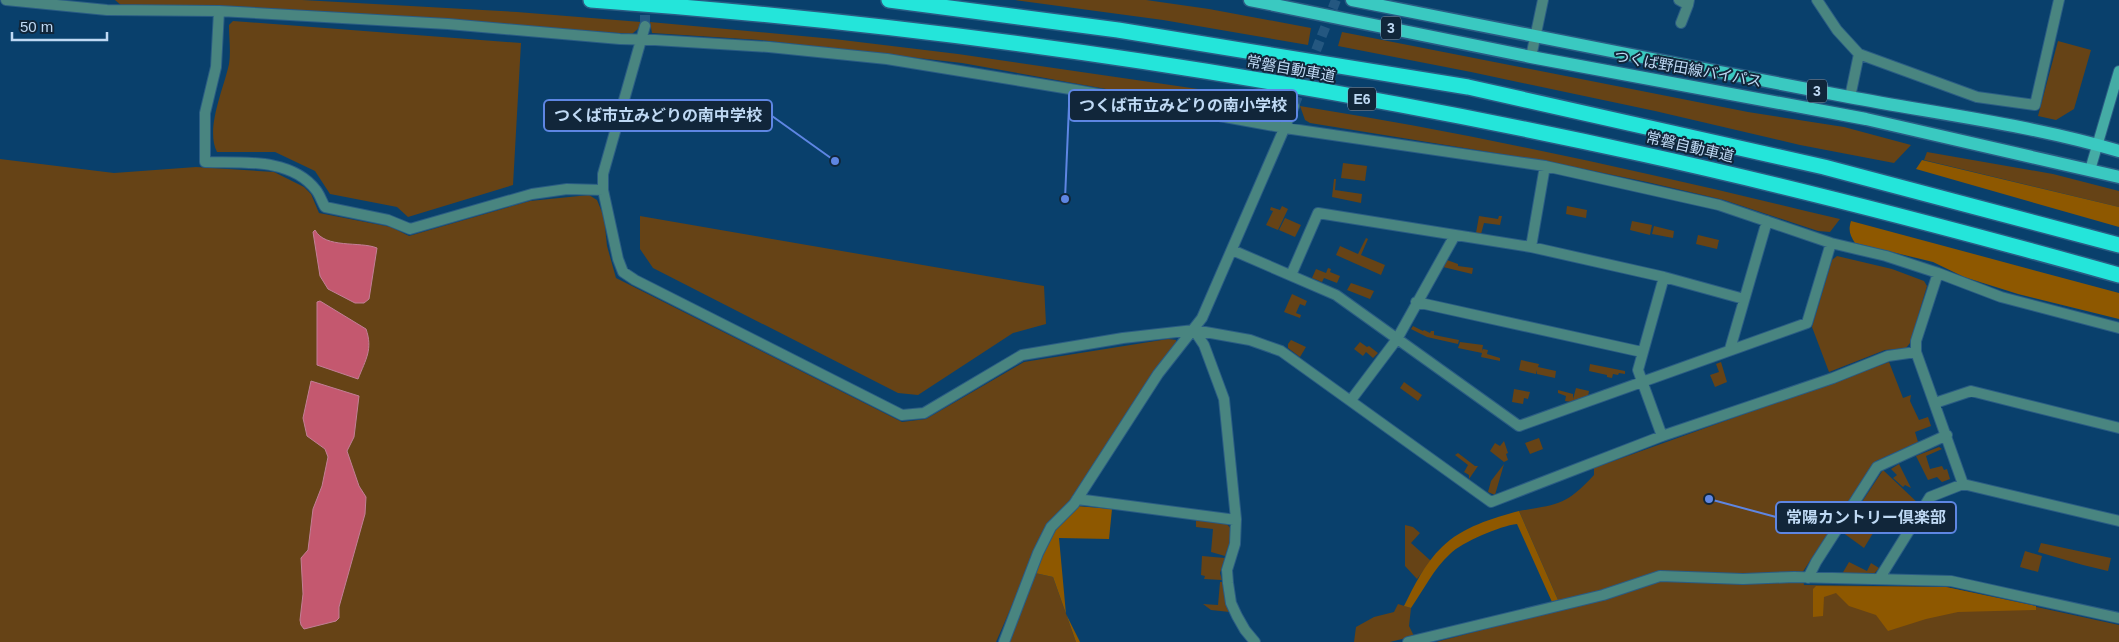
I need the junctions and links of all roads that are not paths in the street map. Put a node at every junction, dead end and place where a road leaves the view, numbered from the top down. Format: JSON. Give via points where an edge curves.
{"nodes":[{"id":1,"x":6,"y":0,"type":"edge"},
{"id":2,"x":591,"y":0,"type":"edge"},
{"id":3,"x":889,"y":0,"type":"edge"},
{"id":4,"x":1250,"y":0,"type":"edge"},
{"id":5,"x":1352,"y":0,"type":"edge"},
{"id":6,"x":1543,"y":0,"type":"edge"},
{"id":7,"x":1816,"y":0,"type":"edge"},
{"id":8,"x":2059,"y":0,"type":"edge"},
{"id":9,"x":1685,"y":2,"type":"edge"},
{"id":10,"x":107,"y":5,"type":"edge"},
{"id":11,"x":219,"y":11,"type":"junction"},
{"id":12,"x":1681,"y":23,"type":"dead end"},
{"id":13,"x":645,"y":26,"type":"tunnel mouth"},
{"id":14,"x":1536,"y":35,"type":"junction"},
{"id":15,"x":642,"y":40,"type":"junction"},
{"id":16,"x":1859,"y":54,"type":"junction"},
{"id":17,"x":1531,"y":57,"type":"junction"},
{"id":18,"x":2119,"y":71,"type":"edge"},
{"id":19,"x":1850,"y":97,"type":"junction"},
{"id":20,"x":1294,"y":106,"type":"tunnel mouth"},
{"id":21,"x":1286,"y":128,"type":"junction"},
{"id":22,"x":2097,"y":145,"type":"junction"},
{"id":23,"x":2119,"y":151,"type":"edge"},
{"id":24,"x":1545,"y":166,"type":"junction"},
{"id":25,"x":2090,"y":170,"type":"junction"},
{"id":26,"x":2119,"y":177,"type":"edge"},
{"id":27,"x":603,"y":190,"type":"junction"},
{"id":28,"x":1766,"y":221,"type":"junction"},
{"id":29,"x":1455,"y":235,"type":"junction"},
{"id":30,"x":1831,"y":243,"type":"junction"},
{"id":31,"x":2119,"y":245,"type":"edge"},
{"id":32,"x":1531,"y":247,"type":"junction"},
{"id":33,"x":1232,"y":250,"type":"junction"},
{"id":34,"x":1938,"y":273,"type":"junction"},
{"id":35,"x":1291,"y":275,"type":"junction"},
{"id":36,"x":2119,"y":275,"type":"edge"},
{"id":37,"x":1664,"y":276,"type":"junction"},
{"id":38,"x":1744,"y":300,"type":"junction"},
{"id":39,"x":1416,"y":302,"type":"junction"},
{"id":40,"x":2119,"y":328,"type":"edge"},
{"id":41,"x":1194,"y":330,"type":"junction"},
{"id":42,"x":1397,"y":339,"type":"junction"},
{"id":43,"x":1730,"y":350,"type":"junction"},
{"id":44,"x":1642,"y":352,"type":"junction"},
{"id":45,"x":1916,"y":352,"type":"junction"},
{"id":46,"x":1642,"y":382,"type":"junction"},
{"id":47,"x":1351,"y":400,"type":"junction"},
{"id":48,"x":1935,"y":404,"type":"junction"},
{"id":49,"x":2119,"y":428,"type":"edge"},
{"id":50,"x":1662,"y":436,"type":"junction"},
{"id":51,"x":1947,"y":436,"type":"junction"},
{"id":52,"x":1963,"y":484,"type":"junction"},
{"id":53,"x":1077,"y":499,"type":"junction"},
{"id":54,"x":1236,"y":520,"type":"junction"},
{"id":55,"x":2119,"y":521,"type":"edge"},
{"id":56,"x":1808,"y":578,"type":"junction"},
{"id":57,"x":1879,"y":580,"type":"junction"},
{"id":58,"x":2119,"y":618,"type":"edge"},
{"id":59,"x":1004,"y":642,"type":"edge"},
{"id":60,"x":1255,"y":642,"type":"edge"},
{"id":61,"x":1408,"y":642,"type":"edge"}],
"edges":[{"from":1,"to":10,"type":"street"},
{"from":2,"to":36,"type":"highway","name":"常磐自動車道","number":"E6","via":[[797,18],[962,37],[1287,85],[1651,156],[1944,227]]},
{"from":3,"to":31,"type":"highway","name":"常磐自動車道","number":"E6","via":[[1118,30],[1468,87],[1824,167]]},
{"from":4,"to":17,"type":"main road","name":"つくば野田線バイパス","number":"3"},
{"from":5,"to":14,"type":"main road","name":"つくば野田線バイパス","number":"3"},
{"from":6,"to":14,"type":"street"},
{"from":7,"to":16,"type":"street"},
{"from":8,"to":16,"type":"street","via":[[2035,105],[1977,97]]},
{"from":9,"to":12,"type":"street"},
{"from":10,"to":11,"type":"street"},
{"from":11,"to":15,"type":"street","via":[[448,24]]},
{"from":11,"to":27,"type":"street","via":[[216,67],[205,113],[205,162],[273,165],[303,177],[316,190],[325,207],[388,220],[410,229],[532,194],[568,189]]},
{"from":13,"to":15,"type":"street"},
{"from":14,"to":17,"type":"street"},
{"from":14,"to":19,"type":"main road","name":"つくば野田線バイパス","number":"3"},
{"from":15,"to":21,"type":"street","via":[[769,46],[887,59]]},
{"from":15,"to":27,"type":"street","via":[[603,174]]},
{"from":16,"to":19,"type":"street"},
{"from":17,"to":25,"type":"main road","name":"つくば野田線バイパス","number":"3","via":[[1866,118]]},
{"from":18,"to":22,"type":"street"},
{"from":19,"to":22,"type":"main road","name":"つくば野田線バイパス","number":"3","via":[[1991,121]]},
{"from":20,"to":21,"type":"street"},
{"from":21,"to":24,"type":"street"},
{"from":21,"to":33,"type":"street"},
{"from":22,"to":23,"type":"main road","name":"つくば野田線バイパス","number":"3"},
{"from":22,"to":25,"type":"street"},
{"from":24,"to":28,"type":"street","via":[[1718,205]]},
{"from":24,"to":32,"type":"street"},
{"from":25,"to":26,"type":"main road","name":"つくば野田線バイパス","number":"3"},
{"from":27,"to":41,"type":"street","via":[[623,272],[902,415],[924,413],[1022,355]]},
{"from":28,"to":30,"type":"street"},
{"from":28,"to":38,"type":"street"},
{"from":29,"to":32,"type":"street"},
{"from":29,"to":35,"type":"street","via":[[1318,213]]},
{"from":29,"to":39,"type":"street"},
{"from":30,"to":34,"type":"street"},
{"from":30,"to":43,"type":"street","via":[[1807,323]]},
{"from":32,"to":37,"type":"street"},
{"from":33,"to":35,"type":"street"},
{"from":33,"to":41,"type":"street"},
{"from":34,"to":40,"type":"street","via":[[2001,297]]},
{"from":34,"to":45,"type":"street","via":[[1916,342]]},
{"from":35,"to":42,"type":"street","via":[[1336,295]]},
{"from":37,"to":38,"type":"street"},
{"from":37,"to":44,"type":"street"},
{"from":38,"to":43,"type":"street"},
{"from":39,"to":42,"type":"street"},
{"from":39,"to":44,"type":"street"},
{"from":41,"to":47,"type":"street","via":[[1250,340],[1281,351]]},
{"from":41,"to":53,"type":"street","via":[[1158,374]]},
{"from":41,"to":54,"type":"street","via":[[1204,345],[1224,399]]},
{"from":42,"to":46,"type":"street","via":[[1519,426]]},
{"from":42,"to":47,"type":"street"},
{"from":43,"to":46,"type":"street"},
{"from":44,"to":46,"type":"street","via":[[1638,370]]},
{"from":45,"to":48,"type":"street"},
{"from":45,"to":50,"type":"street","via":[[1888,356]]},
{"from":46,"to":50,"type":"street"},
{"from":47,"to":50,"type":"street","via":[[1492,502]]},
{"from":48,"to":49,"type":"street","via":[[1971,391]]},
{"from":48,"to":51,"type":"street"},
{"from":51,"to":52,"type":"street"},
{"from":51,"to":56,"type":"street","via":[[1877,467]]},
{"from":52,"to":55,"type":"street"},
{"from":52,"to":57,"type":"street","via":[[1930,497]]},
{"from":53,"to":54,"type":"street"},
{"from":53,"to":59,"type":"street","via":[[1051,527]]},
{"from":54,"to":60,"type":"street","via":[[1236,544],[1228,570],[1231,603]]},
{"from":56,"to":57,"type":"street"},
{"from":56,"to":61,"type":"street","via":[[1660,576],[1603,595]]},
{"from":57,"to":58,"type":"street","via":[[1951,582]]}]}
